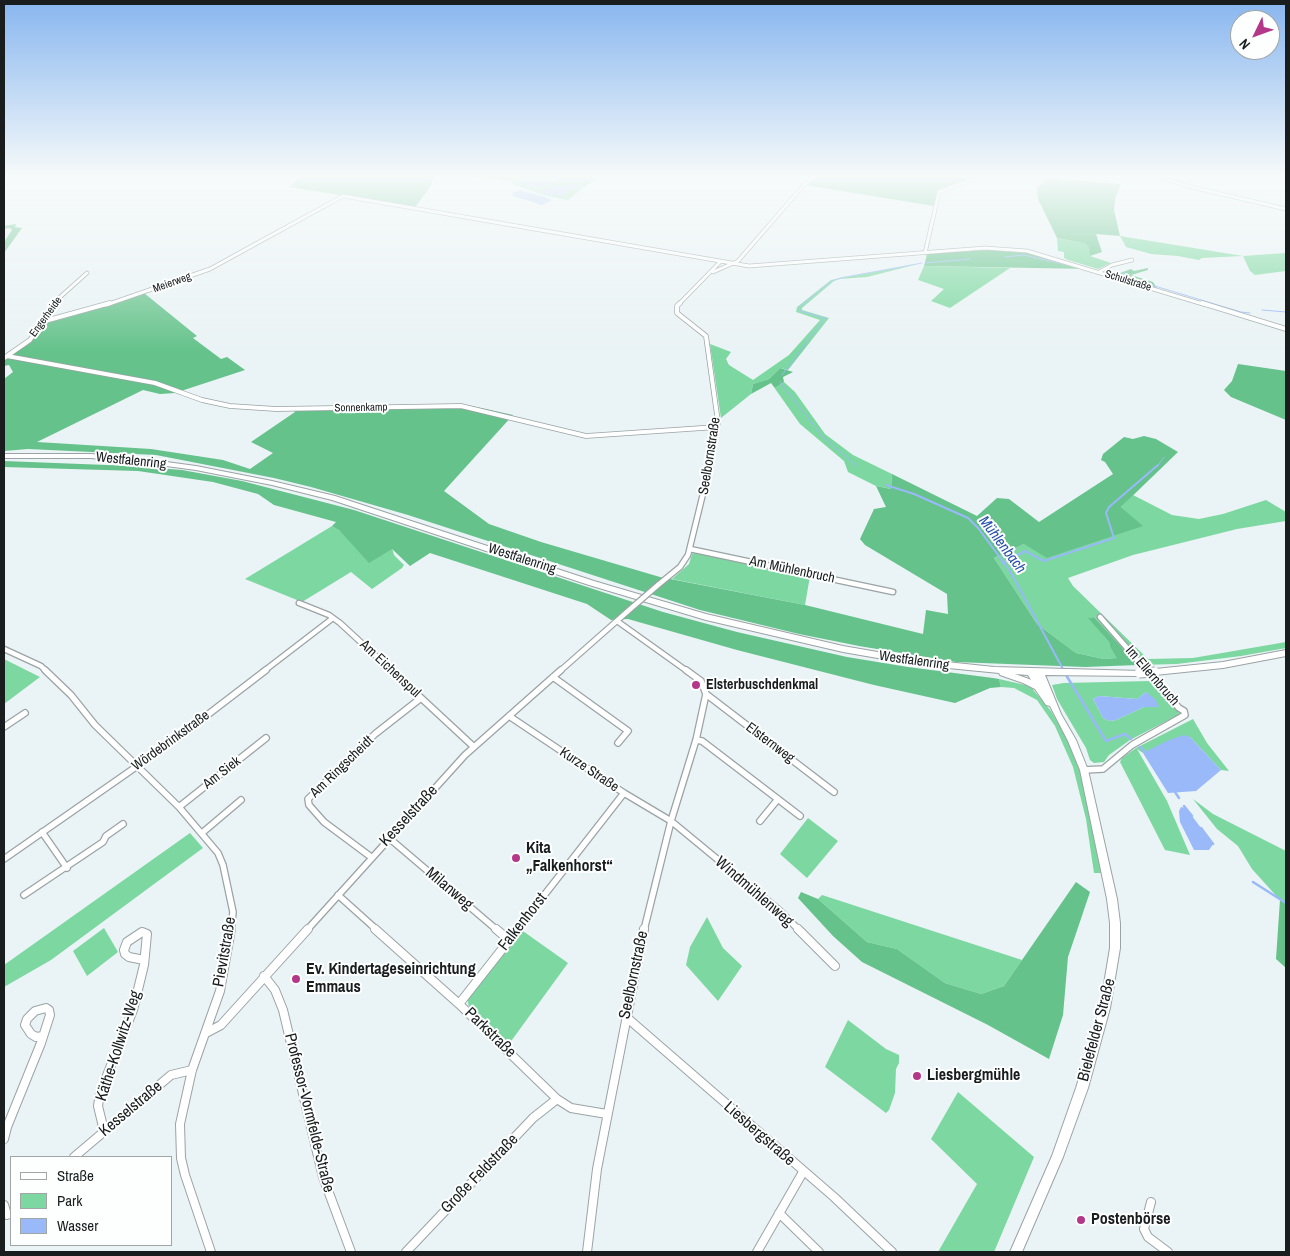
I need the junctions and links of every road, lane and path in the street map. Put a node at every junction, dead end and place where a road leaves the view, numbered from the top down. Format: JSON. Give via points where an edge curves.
{"nodes":[{"id":1,"x":273,"y":235,"type":"edge"},
{"id":2,"x":564,"y":235,"type":"edge"},
{"id":3,"x":759,"y":235,"type":"edge"},
{"id":4,"x":930,"y":235,"type":"edge"},
{"id":5,"x":926,"y":253,"type":"junction"},
{"id":6,"x":1132,"y":260,"type":"dead end"},
{"id":7,"x":720,"y":262,"type":"junction"},
{"id":8,"x":734,"y":263,"type":"junction"},
{"id":9,"x":712,"y":272,"type":"junction"},
{"id":10,"x":1099,"y":272,"type":"junction"},
{"id":11,"x":87,"y":273,"type":"dead end"},
{"id":12,"x":44,"y":321,"type":"junction"},
{"id":13,"x":1286,"y":329,"type":"edge"},
{"id":14,"x":6,"y":357,"type":"edge"},
{"id":15,"x":717,"y":427,"type":"junction"},
{"id":16,"x":4,"y":456,"type":"edge"},
{"id":17,"x":690,"y":549,"type":"junction"},
{"id":18,"x":893,"y":592,"type":"dead end"},
{"id":19,"x":299,"y":603,"type":"dead end"},
{"id":20,"x":628,"y":611,"type":"joint"},
{"id":21,"x":1100,"y":617,"type":"dead end"},
{"id":22,"x":333,"y":618,"type":"junction"},
{"id":23,"x":617,"y":621,"type":"junction"},
{"id":24,"x":4,"y":649,"type":"edge"},
{"id":25,"x":1286,"y":653,"type":"edge"},
{"id":26,"x":994,"y":670,"type":"junction"},
{"id":27,"x":1036,"y":672,"type":"junction"},
{"id":28,"x":553,"y":678,"type":"junction"},
{"id":29,"x":1038,"y":687,"type":"junction"},
{"id":30,"x":706,"y":694,"type":"junction"},
{"id":31,"x":420,"y":698,"type":"junction"},
{"id":32,"x":25,"y":713,"type":"dead end"},
{"id":33,"x":1058,"y":715,"type":"junction"},
{"id":34,"x":509,"y":716,"type":"junction"},
{"id":35,"x":4,"y":727,"type":"edge"},
{"id":36,"x":266,"y":738,"type":"dead end"},
{"id":37,"x":696,"y":740,"type":"junction"},
{"id":38,"x":618,"y":743,"type":"dead end"},
{"id":39,"x":474,"y":747,"type":"junction"},
{"id":40,"x":136,"y":766,"type":"junction"},
{"id":41,"x":1084,"y":770,"type":"junction"},
{"id":42,"x":834,"y":792,"type":"dead end"},
{"id":43,"x":624,"y":793,"type":"junction"},
{"id":44,"x":778,"y":799,"type":"junction"},
{"id":45,"x":240,"y":800,"type":"dead end"},
{"id":46,"x":179,"y":807,"type":"junction"},
{"id":47,"x":800,"y":816,"type":"dead end"},
{"id":48,"x":671,"y":821,"type":"junction"},
{"id":49,"x":760,"y":821,"type":"dead end"},
{"id":50,"x":124,"y":824,"type":"dead end"},
{"id":51,"x":42,"y":832,"type":"junction"},
{"id":52,"x":202,"y":834,"type":"junction"},
{"id":53,"x":389,"y":838,"type":"junction"},
{"id":54,"x":371,"y":857,"type":"junction"},
{"id":55,"x":4,"y":859,"type":"edge"},
{"id":56,"x":67,"y":868,"type":"junction"},
{"id":57,"x":24,"y":895,"type":"dead end"},
{"id":58,"x":338,"y":895,"type":"junction"},
{"id":59,"x":509,"y":940,"type":"junction"},
{"id":60,"x":144,"y":960,"type":"dead end"},
{"id":61,"x":835,"y":966,"type":"dead end"},
{"id":62,"x":264,"y":976,"type":"junction"},
{"id":63,"x":459,"y":1004,"type":"junction"},
{"id":64,"x":625,"y":1016,"type":"junction"},
{"id":65,"x":205,"y":1034,"type":"junction"},
{"id":66,"x":43,"y":1036,"type":"dead end"},
{"id":67,"x":192,"y":1070,"type":"junction"},
{"id":68,"x":557,"y":1098,"type":"junction"},
{"id":69,"x":607,"y":1114,"type":"junction"},
{"id":70,"x":104,"y":1132,"type":"junction"},
{"id":71,"x":4,"y":1139,"type":"edge"},
{"id":72,"x":75,"y":1156,"type":"edge"},
{"id":73,"x":803,"y":1172,"type":"junction"},
{"id":74,"x":1151,"y":1202,"type":"dead end"},
{"id":75,"x":4,"y":1204,"type":"edge"},
{"id":76,"x":779,"y":1213,"type":"junction"},
{"id":77,"x":7,"y":1215,"type":"edge"},
{"id":78,"x":211,"y":1252,"type":"edge"},
{"id":79,"x":352,"y":1252,"type":"edge"},
{"id":80,"x":406,"y":1252,"type":"edge"},
{"id":81,"x":587,"y":1252,"type":"edge"},
{"id":82,"x":757,"y":1252,"type":"edge"},
{"id":83,"x":819,"y":1252,"type":"edge"},
{"id":84,"x":892,"y":1252,"type":"edge"},
{"id":85,"x":1016,"y":1252,"type":"edge"},
{"id":86,"x":1168,"y":1252,"type":"edge"}],
"edges":[{"from":1,"to":12,"type":"street","name":"Meierweg","via":[[210,269],[123,300]]},
{"from":2,"to":7,"type":"street","name":"Schulstraße"},
{"from":3,"to":8,"type":"street"},
{"from":4,"to":5,"type":"street"},
{"from":5,"to":8,"type":"street","name":"Schulstraße","via":[[758,266]]},
{"from":5,"to":10,"type":"street","name":"Schulstraße","via":[[985,248],[1011,250],[1040,254]]},
{"from":6,"to":10,"type":"street"},
{"from":7,"to":8,"type":"street","name":"Schulstraße"},
{"from":7,"to":9,"type":"street","name":"Seelbornstraße"},
{"from":8,"to":9,"type":"street","name":"Seelbornstraße"},
{"from":9,"to":15,"type":"street","name":"Seelbornstraße","via":[[676,310],[706,336]]},
{"from":10,"to":13,"type":"street","name":"Schulstraße"},
{"from":11,"to":12,"type":"street","name":"Engerheide","via":[[67,289]]},
{"from":12,"to":14,"type":"street","name":"Engerheide","via":[[30,340]]},
{"from":14,"to":15,"type":"street","name":"Sonnenkamp","via":[[155,384],[202,400],[239,406],[461,406],[586,436]]},
{"from":15,"to":17,"type":"street","name":"Seelbornstraße","via":[[708,482]]},
{"from":16,"to":26,"type":"main road","name":"Westfalenring","via":[[92,456],[232,474],[332,498],[706,617],[860,652]]},
{"from":17,"to":18,"type":"street","name":"Am Mühlenbruch"},
{"from":17,"to":20,"type":"street","name":"Seelbornstraße","bridge":true,"via":[[680,567]]},
{"from":19,"to":22,"type":"street","name":"Am Eichenspul"},
{"from":20,"to":23,"type":"street","name":"Kesselstraße"},
{"from":21,"to":41,"type":"street","name":"Im Ellernbruch","via":[[1185,715],[1132,745],[1103,769]]},
{"from":22,"to":31,"type":"street","name":"Am Eichenspul"},
{"from":22,"to":40,"type":"street","name":"Wördebrinkstraße"},
{"from":23,"to":28,"type":"street","name":"Kesselstraße"},
{"from":23,"to":30,"type":"street","name":"Elsternweg","via":[[701,681]]},
{"from":24,"to":40,"type":"street","name":"Pievitstraße","via":[[41,666]]},
{"from":25,"to":27,"type":"main road","bridge":true,"via":[[1230,664],[1155,672]]},
{"from":26,"to":27,"type":"main road","name":"Westfalenring"},
{"from":26,"to":29,"type":"main road"},
{"from":27,"to":29,"type":"main road","name":"Bielefelder Straße"},
{"from":27,"to":33,"type":"main road","name":"Bielefelder Straße"},
{"from":28,"to":34,"type":"street","name":"Kesselstraße"},
{"from":28,"to":38,"type":"street","via":[[628,731]]},
{"from":29,"to":33,"type":"main road","name":"Bielefelder Straße"},
{"from":30,"to":37,"type":"street","name":"Seelbornstraße"},
{"from":30,"to":42,"type":"street","name":"Elsternweg"},
{"from":31,"to":39,"type":"street","name":"Am Eichenspul"},
{"from":31,"to":54,"type":"street","name":"Am Ringscheidt","via":[[375,734],[308,799],[309,805],[324,822]]},
{"from":32,"to":35,"type":"street"},
{"from":33,"to":41,"type":"main road","name":"Bielefelder Straße"},
{"from":34,"to":39,"type":"street","name":"Kesselstraße"},
{"from":34,"to":43,"type":"street","name":"Kurze Straße"},
{"from":36,"to":46,"type":"street","name":"Am Siek"},
{"from":37,"to":44,"type":"street","via":[[702,741]]},
{"from":37,"to":48,"type":"street","name":"Seelbornstraße"},
{"from":39,"to":53,"type":"street","name":"Kesselstraße"},
{"from":40,"to":46,"type":"street","name":"Pievitstraße"},
{"from":40,"to":51,"type":"street","name":"Wördebrinkstraße"},
{"from":41,"to":85,"type":"main road","name":"Bielefelder Straße","via":[[1116,922],[1116,948],[1106,1008],[1067,1131]]},
{"from":43,"to":48,"type":"street","name":"Kurze Straße"},
{"from":43,"to":59,"type":"street","name":"Falkenhorst"},
{"from":44,"to":47,"type":"street"},
{"from":44,"to":49,"type":"street"},
{"from":45,"to":52,"type":"street"},
{"from":46,"to":52,"type":"street","name":"Pievitstraße"},
{"from":48,"to":61,"type":"street","name":"Windmühlenweg","via":[[778,910]]},
{"from":48,"to":64,"type":"street","name":"Seelbornstraße"},
{"from":50,"to":56,"type":"street"},
{"from":51,"to":55,"type":"street","name":"Wördebrinkstraße"},
{"from":51,"to":56,"type":"street"},
{"from":52,"to":65,"type":"street","name":"Pievitstraße","via":[[218,853],[223,865],[233,912],[226,966]]},
{"from":53,"to":54,"type":"street","name":"Kesselstraße"},
{"from":53,"to":59,"type":"street","name":"Milanweg"},
{"from":54,"to":58,"type":"street","name":"Kesselstraße"},
{"from":56,"to":57,"type":"street","via":[[57,871]]},
{"from":58,"to":62,"type":"street","name":"Kesselstraße"},
{"from":58,"to":63,"type":"street","name":"Parkstraße"},
{"from":59,"to":63,"type":"street","name":"Falkenhorst"},
{"from":60,"to":70,"type":"street","name":"Käthe-Kollwitz-Weg","via":[[133,1010],[100,1093],[98,1106]]},
{"from":62,"to":65,"type":"street","name":"Kesselstraße","via":[[221,1025]]},
{"from":62,"to":79,"type":"street","name":"Professor-Vormfelde-Straße","via":[[275,990],[283,1010],[323,1177]]},
{"from":63,"to":68,"type":"street","name":"Parkstraße"},
{"from":64,"to":69,"type":"street","name":"Seelbornstraße"},
{"from":64,"to":73,"type":"street","name":"Liesbergstraße"},
{"from":65,"to":67,"type":"street","name":"Pievitstraße"},
{"from":66,"to":71,"type":"street"},
{"from":67,"to":70,"type":"street","name":"Kesselstraße","via":[[171,1075]]},
{"from":67,"to":78,"type":"street","name":"Pievitstraße","via":[[181,1119],[182,1158]]},
{"from":68,"to":69,"type":"street","name":"Parkstraße","via":[[571,1108]]},
{"from":68,"to":80,"type":"street","name":"Große Feldstraße"},
{"from":69,"to":81,"type":"street","name":"Seelbornstraße"},
{"from":70,"to":72,"type":"street","name":"Kesselstraße"},
{"from":73,"to":76,"type":"street"},
{"from":73,"to":84,"type":"street","name":"Liesbergstraße"},
{"from":74,"to":86,"type":"street","via":[[1144,1229],[1148,1237]]},
{"from":75,"to":77,"type":"street"},
{"from":76,"to":82,"type":"street"},
{"from":76,"to":83,"type":"street"}]}
